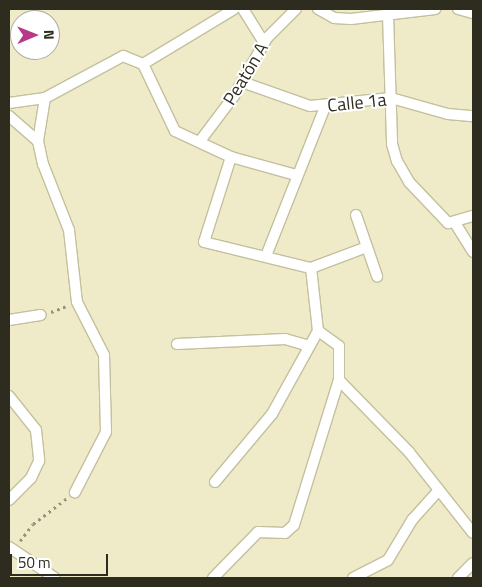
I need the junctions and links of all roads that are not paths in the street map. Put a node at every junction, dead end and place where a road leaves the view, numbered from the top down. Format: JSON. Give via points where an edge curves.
{"nodes":[{"id":1,"x":234,"y":9,"type":"edge"},
{"id":2,"x":244,"y":9,"type":"edge"},
{"id":3,"x":296,"y":9,"type":"edge"},
{"id":4,"x":318,"y":9,"type":"edge"},
{"id":5,"x":435,"y":9,"type":"edge"},
{"id":6,"x":458,"y":9,"type":"edge"},
{"id":7,"x":406,"y":11,"type":"edge"},
{"id":8,"x":473,"y":13,"type":"edge"},
{"id":9,"x":388,"y":14,"type":"junction"},
{"id":10,"x":264,"y":42,"type":"junction"},
{"id":11,"x":143,"y":64,"type":"junction"},
{"id":12,"x":242,"y":82,"type":"junction"},
{"id":13,"x":44,"y":98,"type":"junction"},
{"id":14,"x":391,"y":98,"type":"junction"},
{"id":15,"x":9,"y":103,"type":"edge"},
{"id":16,"x":325,"y":107,"type":"junction"},
{"id":17,"x":9,"y":116,"type":"edge"},
{"id":18,"x":473,"y":116,"type":"edge"},
{"id":19,"x":38,"y":141,"type":"junction"},
{"id":20,"x":200,"y":141,"type":"junction"},
{"id":21,"x":231,"y":157,"type":"junction"},
{"id":22,"x":296,"y":175,"type":"junction"},
{"id":23,"x":356,"y":215,"type":"dead end"},
{"id":24,"x":473,"y":216,"type":"edge"},
{"id":25,"x":456,"y":224,"type":"junction"},
{"id":26,"x":367,"y":247,"type":"junction"},
{"id":27,"x":473,"y":252,"type":"edge"},
{"id":28,"x":266,"y":256,"type":"junction"},
{"id":29,"x":311,"y":268,"type":"junction"},
{"id":30,"x":377,"y":276,"type":"dead end"},
{"id":31,"x":41,"y":315,"type":"road end"},
{"id":32,"x":9,"y":320,"type":"edge"},
{"id":33,"x":318,"y":331,"type":"junction"},
{"id":34,"x":177,"y":344,"type":"dead end"},
{"id":35,"x":309,"y":346,"type":"junction"},
{"id":36,"x":339,"y":380,"type":"junction"},
{"id":37,"x":9,"y":396,"type":"edge"},
{"id":38,"x":216,"y":482,"type":"dead end"},
{"id":39,"x":439,"y":490,"type":"junction"},
{"id":40,"x":75,"y":492,"type":"road end"},
{"id":41,"x":9,"y":500,"type":"edge"},
{"id":42,"x":473,"y":533,"type":"edge"},
{"id":43,"x":11,"y":549,"type":"edge"},
{"id":44,"x":473,"y":564,"type":"edge"},
{"id":45,"x":55,"y":578,"type":"edge"},
{"id":46,"x":213,"y":578,"type":"edge"},
{"id":47,"x":353,"y":578,"type":"edge"},
{"id":48,"x":458,"y":578,"type":"edge"}],
"edges":[{"from":1,"to":11,"type":"street"},
{"from":2,"to":10,"type":"street"},
{"from":3,"to":10,"type":"street","name":"Peatón A"},
{"from":4,"to":9,"type":"street","via":[[334,18]]},
{"from":5,"to":7,"type":"street"},
{"from":6,"to":8,"type":"street"},
{"from":7,"to":9,"type":"street"},
{"from":9,"to":14,"type":"street"},
{"from":10,"to":12,"type":"street","name":"Peatón A"},
{"from":11,"to":13,"type":"street","via":[[122,56]]},
{"from":11,"to":20,"type":"street","via":[[175,132]]},
{"from":12,"to":16,"type":"street","name":"Calle 1a"},
{"from":12,"to":20,"type":"street","name":"Peatón A"},
{"from":13,"to":15,"type":"street"},
{"from":13,"to":19,"type":"street"},
{"from":14,"to":16,"type":"street","name":"Calle 1a"},
{"from":14,"to":18,"type":"street","name":"Calle 1a","via":[[448,114]]},
{"from":14,"to":25,"type":"street","via":[[397,161],[408,182],[448,223]]},
{"from":16,"to":22,"type":"street"},
{"from":17,"to":19,"type":"street"},
{"from":19,"to":40,"type":"street","via":[[69,230],[77,302],[104,355],[106,432]]},
{"from":20,"to":21,"type":"street"},
{"from":21,"to":22,"type":"street"},
{"from":21,"to":28,"type":"street","via":[[204,242]]},
{"from":22,"to":28,"type":"street"},
{"from":23,"to":26,"type":"street"},
{"from":24,"to":25,"type":"street"},
{"from":25,"to":27,"type":"street"},
{"from":26,"to":29,"type":"street"},
{"from":26,"to":30,"type":"street"},
{"from":28,"to":29,"type":"street"},
{"from":29,"to":33,"type":"street"},
{"from":31,"to":32,"type":"street"},
{"from":33,"to":35,"type":"street"},
{"from":33,"to":36,"type":"street","via":[[339,346]]},
{"from":34,"to":35,"type":"street","via":[[285,339]]},
{"from":35,"to":38,"type":"street","via":[[272,414]]},
{"from":36,"to":39,"type":"street"},
{"from":36,"to":46,"type":"street","via":[[292,531],[258,532]]},
{"from":37,"to":41,"type":"street","via":[[36,430],[39,461],[31,478]]},
{"from":39,"to":42,"type":"street"},
{"from":39,"to":47,"type":"street","via":[[412,520],[388,560]]},
{"from":43,"to":45,"type":"street"},
{"from":44,"to":48,"type":"street"}]}
